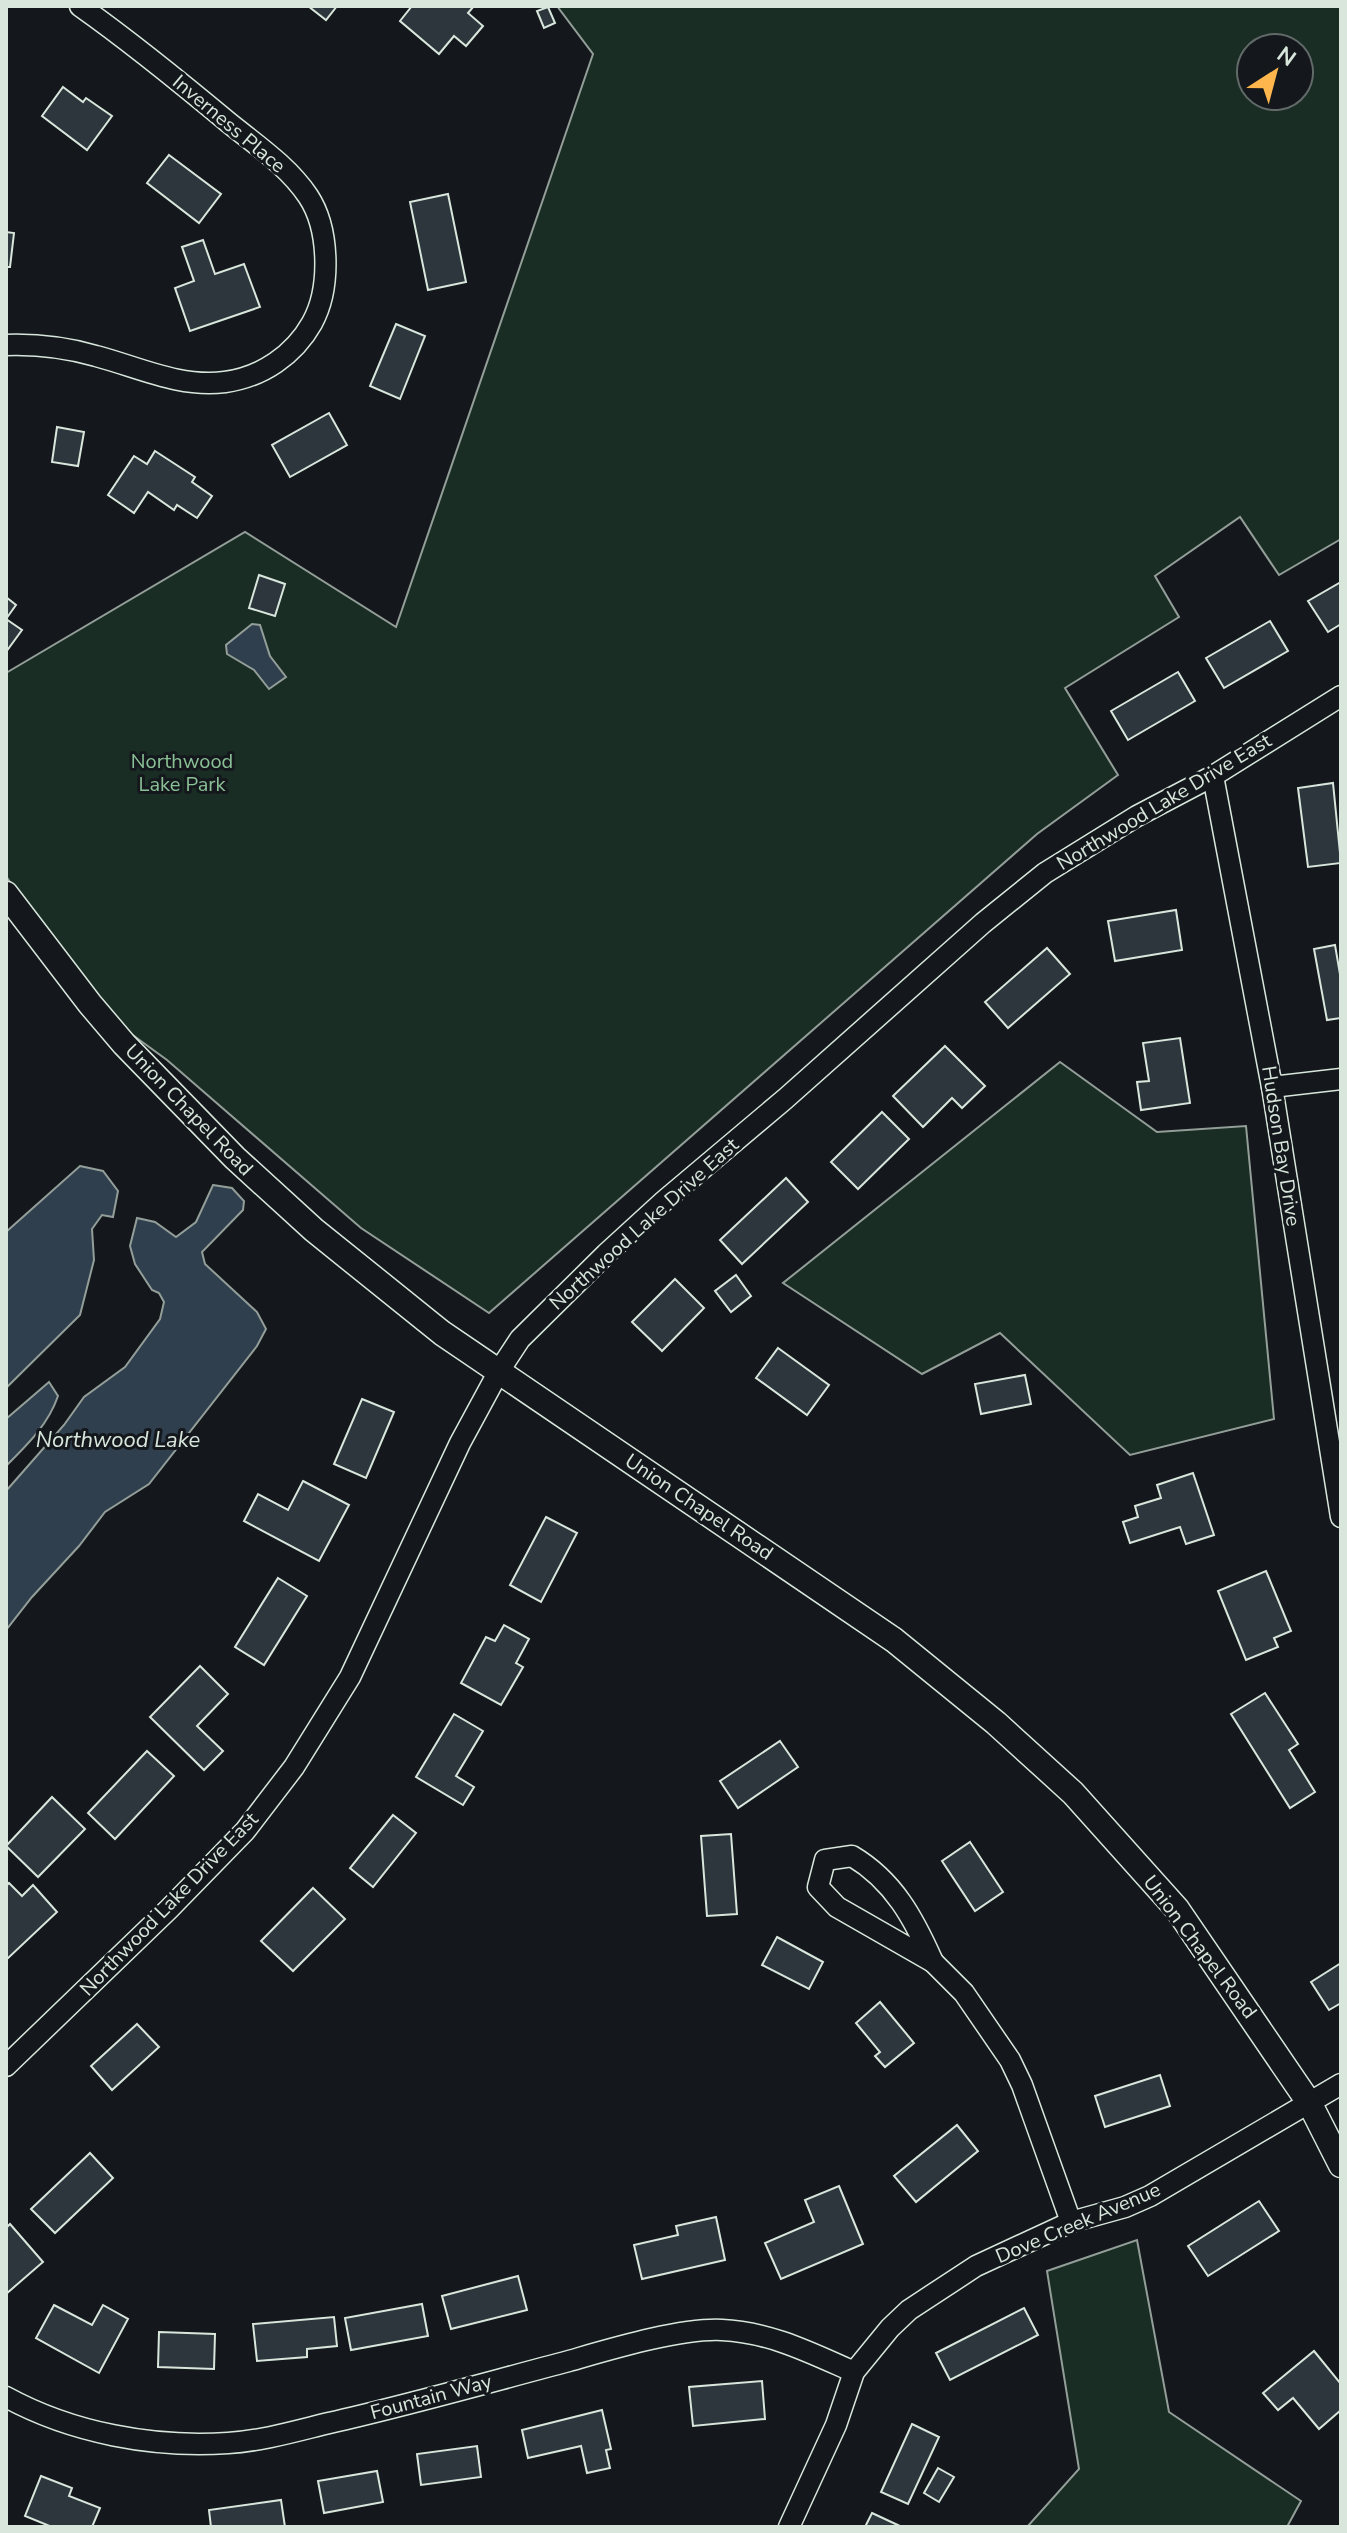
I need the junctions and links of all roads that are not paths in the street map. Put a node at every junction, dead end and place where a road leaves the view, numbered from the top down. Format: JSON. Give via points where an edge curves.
{"nodes":[{"id":1,"x":80,"y":6,"type":"edge"},
{"id":2,"x":6,"y":345,"type":"edge"},
{"id":3,"x":1341,"y":696,"type":"edge"},
{"id":4,"x":1213,"y":776,"type":"junction"},
{"id":5,"x":6,"y":894,"type":"edge"},
{"id":6,"x":1341,"y":1079,"type":"edge"},
{"id":7,"x":1272,"y":1087,"type":"junction"},
{"id":8,"x":499,"y":1371,"type":"junction"},
{"id":9,"x":1341,"y":1517,"type":"edge"},
{"id":10,"x":933,"y":1962,"type":"junction"},
{"id":11,"x":6,"y":2066,"type":"edge"},
{"id":12,"x":1341,"y":2084,"type":"edge"},
{"id":13,"x":1310,"y":2104,"type":"junction"},
{"id":14,"x":1341,"y":2165,"type":"edge"},
{"id":15,"x":1071,"y":2222,"type":"junction"},
{"id":16,"x":854,"y":2372,"type":"junction"},
{"id":17,"x":6,"y":2397,"type":"edge"},
{"id":18,"x":789,"y":2527,"type":"edge"}],
"edges":[{"from":1,"to":2,"type":"street","name":"Inverness Place","via":[[167,71],[298,184],[321,231],[326,283],[307,332],[291,351],[247,378],[221,383],[169,379],[94,355]]},
{"from":3,"to":4,"type":"street","name":"Northwood Lake Drive East"},
{"from":4,"to":7,"type":"street","name":"Hudson Bay Drive"},
{"from":4,"to":8,"type":"street","name":"Northwood Lake Drive East","via":[[1090,843],[983,923],[606,1254],[520,1339]]},
{"from":5,"to":8,"type":"street","name":"Union Chapel Road","via":[[124,1044],[235,1158],[314,1230]]},
{"from":6,"to":7,"type":"street"},
{"from":7,"to":9,"type":"street","name":"Hudson Bay Drive"},
{"from":8,"to":11,"type":"street","name":"Northwood Lake Drive East","via":[[350,1677],[294,1767],[245,1831]]},
{"from":8,"to":13,"type":"street","name":"Union Chapel Road","via":[[894,1640],[1035,1757],[1177,1909]]},
{"from":10,"to":10,"type":"street","via":[[918,1928],[873,1869],[852,1856],[825,1860],[818,1887],[837,1907]]},
{"from":10,"to":15,"type":"street","via":[[964,1993],[1010,2060]]},
{"from":12,"to":13,"type":"street","name":"Dove Creek Avenue"},
{"from":13,"to":14,"type":"street","name":"Union Chapel Road"},
{"from":13,"to":15,"type":"street","name":"Dove Creek Avenue","via":[[1150,2196]]},
{"from":15,"to":16,"type":"street","name":"Dove Creek Avenue","via":[[976,2266],[909,2310]]},
{"from":16,"to":17,"type":"street","name":"Fountain Way","via":[[775,2338],[695,2331],[383,2411],[228,2443],[175,2444],[109,2433],[70,2424]]},
{"from":16,"to":18,"type":"street","name":"Dove Creek Avenue"}]}
